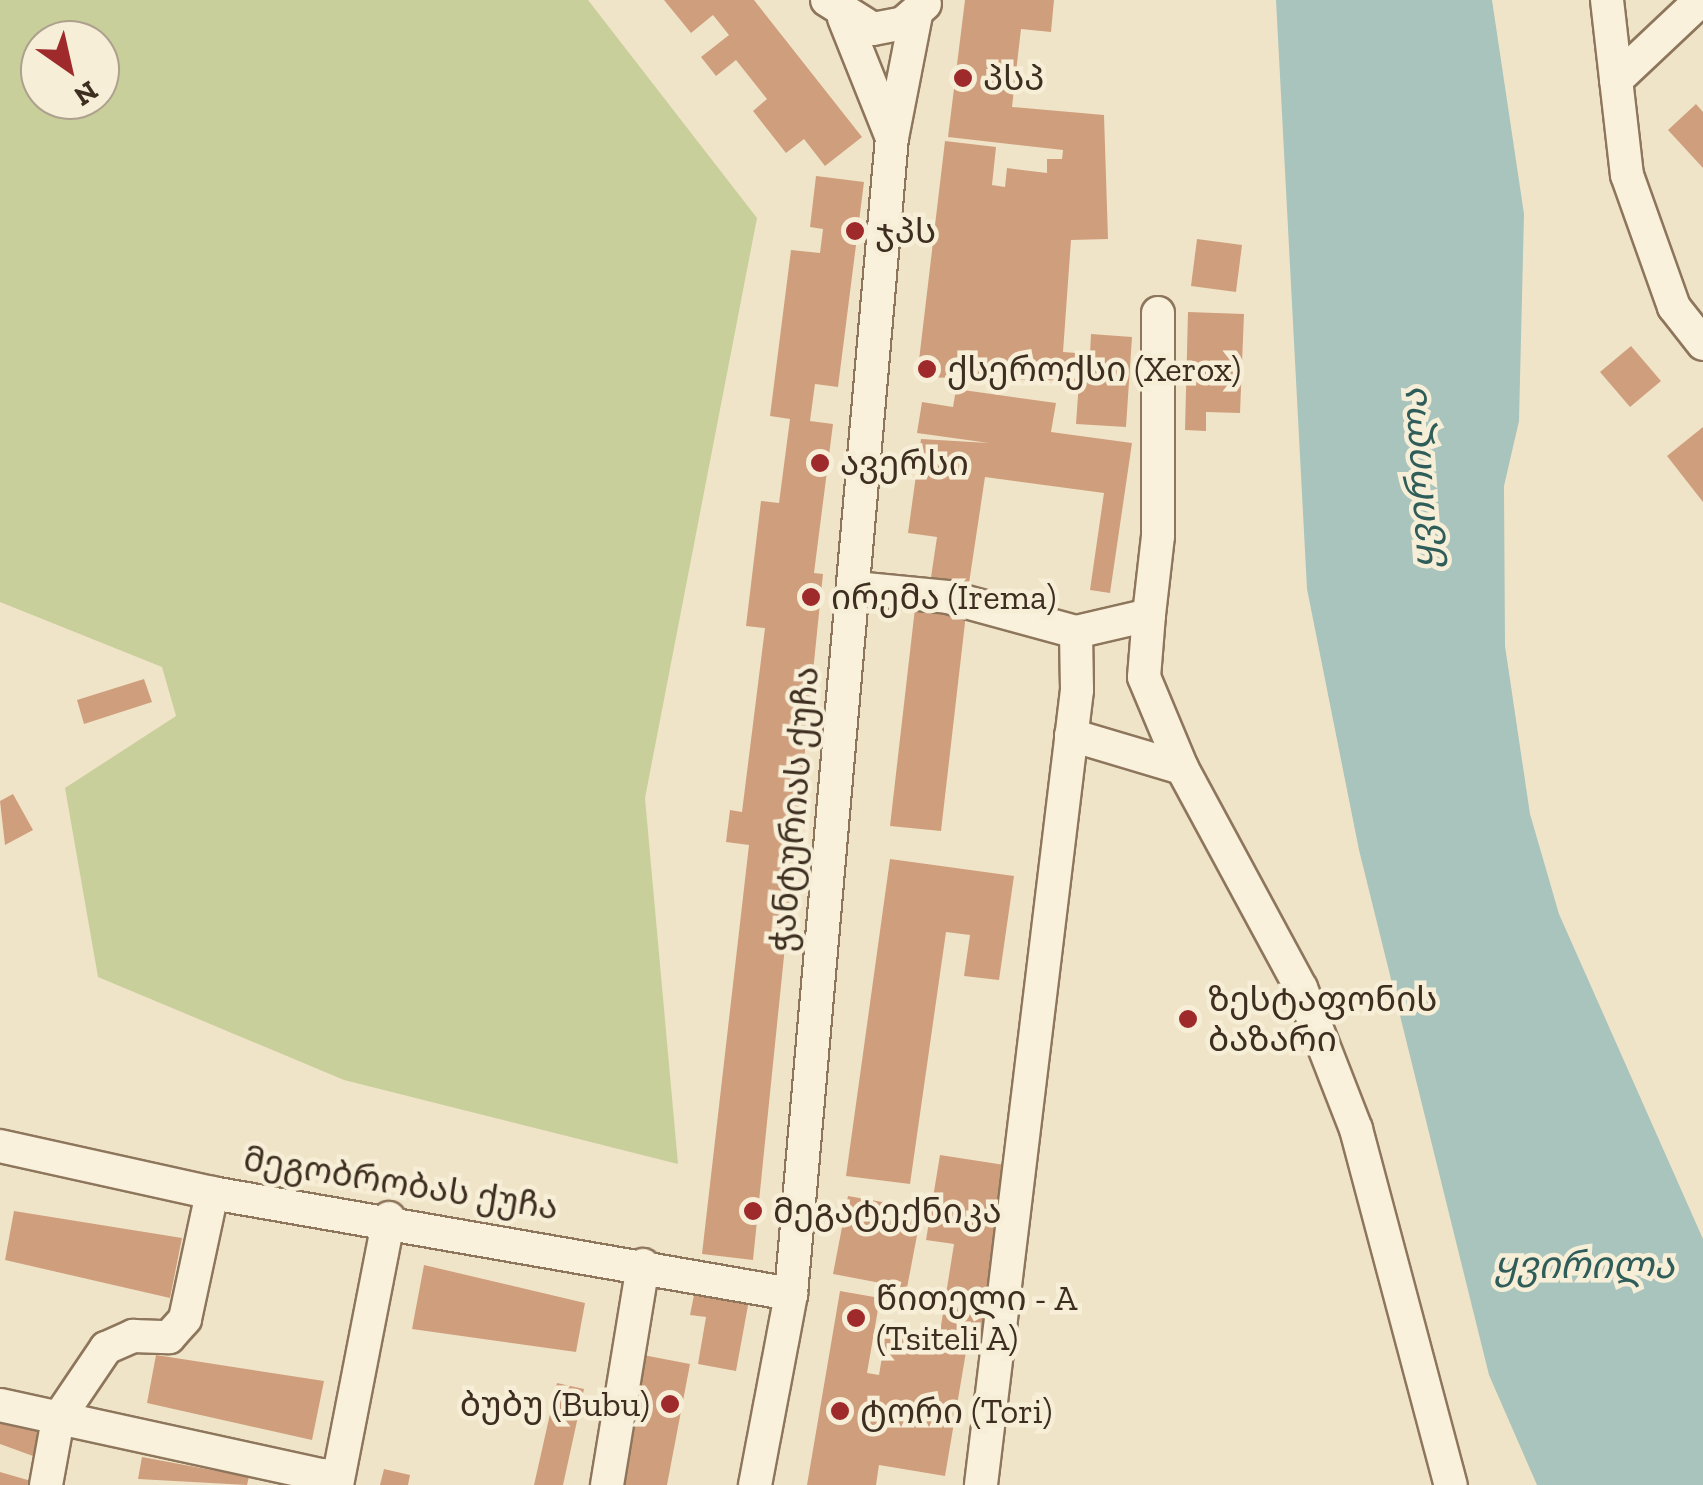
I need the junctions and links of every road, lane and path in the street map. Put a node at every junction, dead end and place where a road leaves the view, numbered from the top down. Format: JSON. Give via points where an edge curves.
{"nodes":[{"id":1,"x":1607,"y":0,"type":"edge"},
{"id":2,"x":1701,"y":0,"type":"edge"},
{"id":3,"x":922,"y":7,"type":"edge"},
{"id":4,"x":836,"y":9,"type":"edge"},
{"id":5,"x":1616,"y":80,"type":"junction"},
{"id":6,"x":892,"y":138,"type":"junction"},
{"id":7,"x":1158,"y":313,"type":"dead end"},
{"id":8,"x":1703,"y":344,"type":"edge"},
{"id":9,"x":855,"y":588,"type":"junction"},
{"id":10,"x":1149,"y":615,"type":"junction"},
{"id":11,"x":1076,"y":632,"type":"junction"},
{"id":12,"x":1071,"y":734,"type":"junction"},
{"id":13,"x":1182,"y":768,"type":"junction"},
{"id":14,"x":0,"y":1146,"type":"edge"},
{"id":15,"x":212,"y":1193,"type":"junction"},
{"id":16,"x":389,"y":1218,"type":"junction"},
{"id":17,"x":643,"y":1265,"type":"junction"},
{"id":18,"x":791,"y":1294,"type":"junction"},
{"id":19,"x":0,"y":1405,"type":"edge"},
{"id":20,"x":58,"y":1419,"type":"junction"},
{"id":21,"x":46,"y":1485,"type":"edge"},
{"id":22,"x":326,"y":1485,"type":"edge"},
{"id":23,"x":337,"y":1485,"type":"edge"},
{"id":24,"x":607,"y":1485,"type":"edge"},
{"id":25,"x":755,"y":1485,"type":"edge"},
{"id":26,"x":980,"y":1485,"type":"edge"},
{"id":27,"x":1451,"y":1485,"type":"edge"}],
"edges":[{"from":1,"to":5,"type":"street"},
{"from":2,"to":5,"type":"street"},
{"from":3,"to":4,"type":"street","via":[[873,29]]},
{"from":3,"to":6,"type":"street","name":"ჭანტურიას ქუჩა"},
{"from":4,"to":6,"type":"street","name":"ჭანტურიას ქუჩა"},
{"from":5,"to":8,"type":"street","via":[[1627,175],[1674,307]]},
{"from":6,"to":9,"type":"street","name":"ჭანტურიას ქუჩა"},
{"from":7,"to":10,"type":"street","via":[[1158,536]]},
{"from":9,"to":11,"type":"street","via":[[948,597]]},
{"from":9,"to":18,"type":"street","name":"ჭანტურიას ქუჩა"},
{"from":10,"to":11,"type":"street"},
{"from":10,"to":13,"type":"street","via":[[1144,677]]},
{"from":11,"to":12,"type":"street"},
{"from":12,"to":13,"type":"street"},
{"from":12,"to":26,"type":"street"},
{"from":13,"to":27,"type":"street","via":[[1301,988],[1356,1129]]},
{"from":14,"to":15,"type":"street","name":"მეგობრობას ქუჩა"},
{"from":15,"to":16,"type":"street","name":"მეგობრობას ქუჩა"},
{"from":15,"to":20,"type":"street","via":[[185,1319],[169,1336],[132,1336],[106,1348]]},
{"from":16,"to":17,"type":"street","name":"მეგობრობას ქუჩა"},
{"from":16,"to":23,"type":"street"},
{"from":17,"to":18,"type":"street","name":"მეგობრობას ქუჩა"},
{"from":17,"to":24,"type":"street"},
{"from":18,"to":25,"type":"street","name":"ჭანტურიას ქუჩა"},
{"from":19,"to":20,"type":"street"},
{"from":20,"to":21,"type":"street"},
{"from":20,"to":22,"type":"street","via":[[322,1475]]}]}
